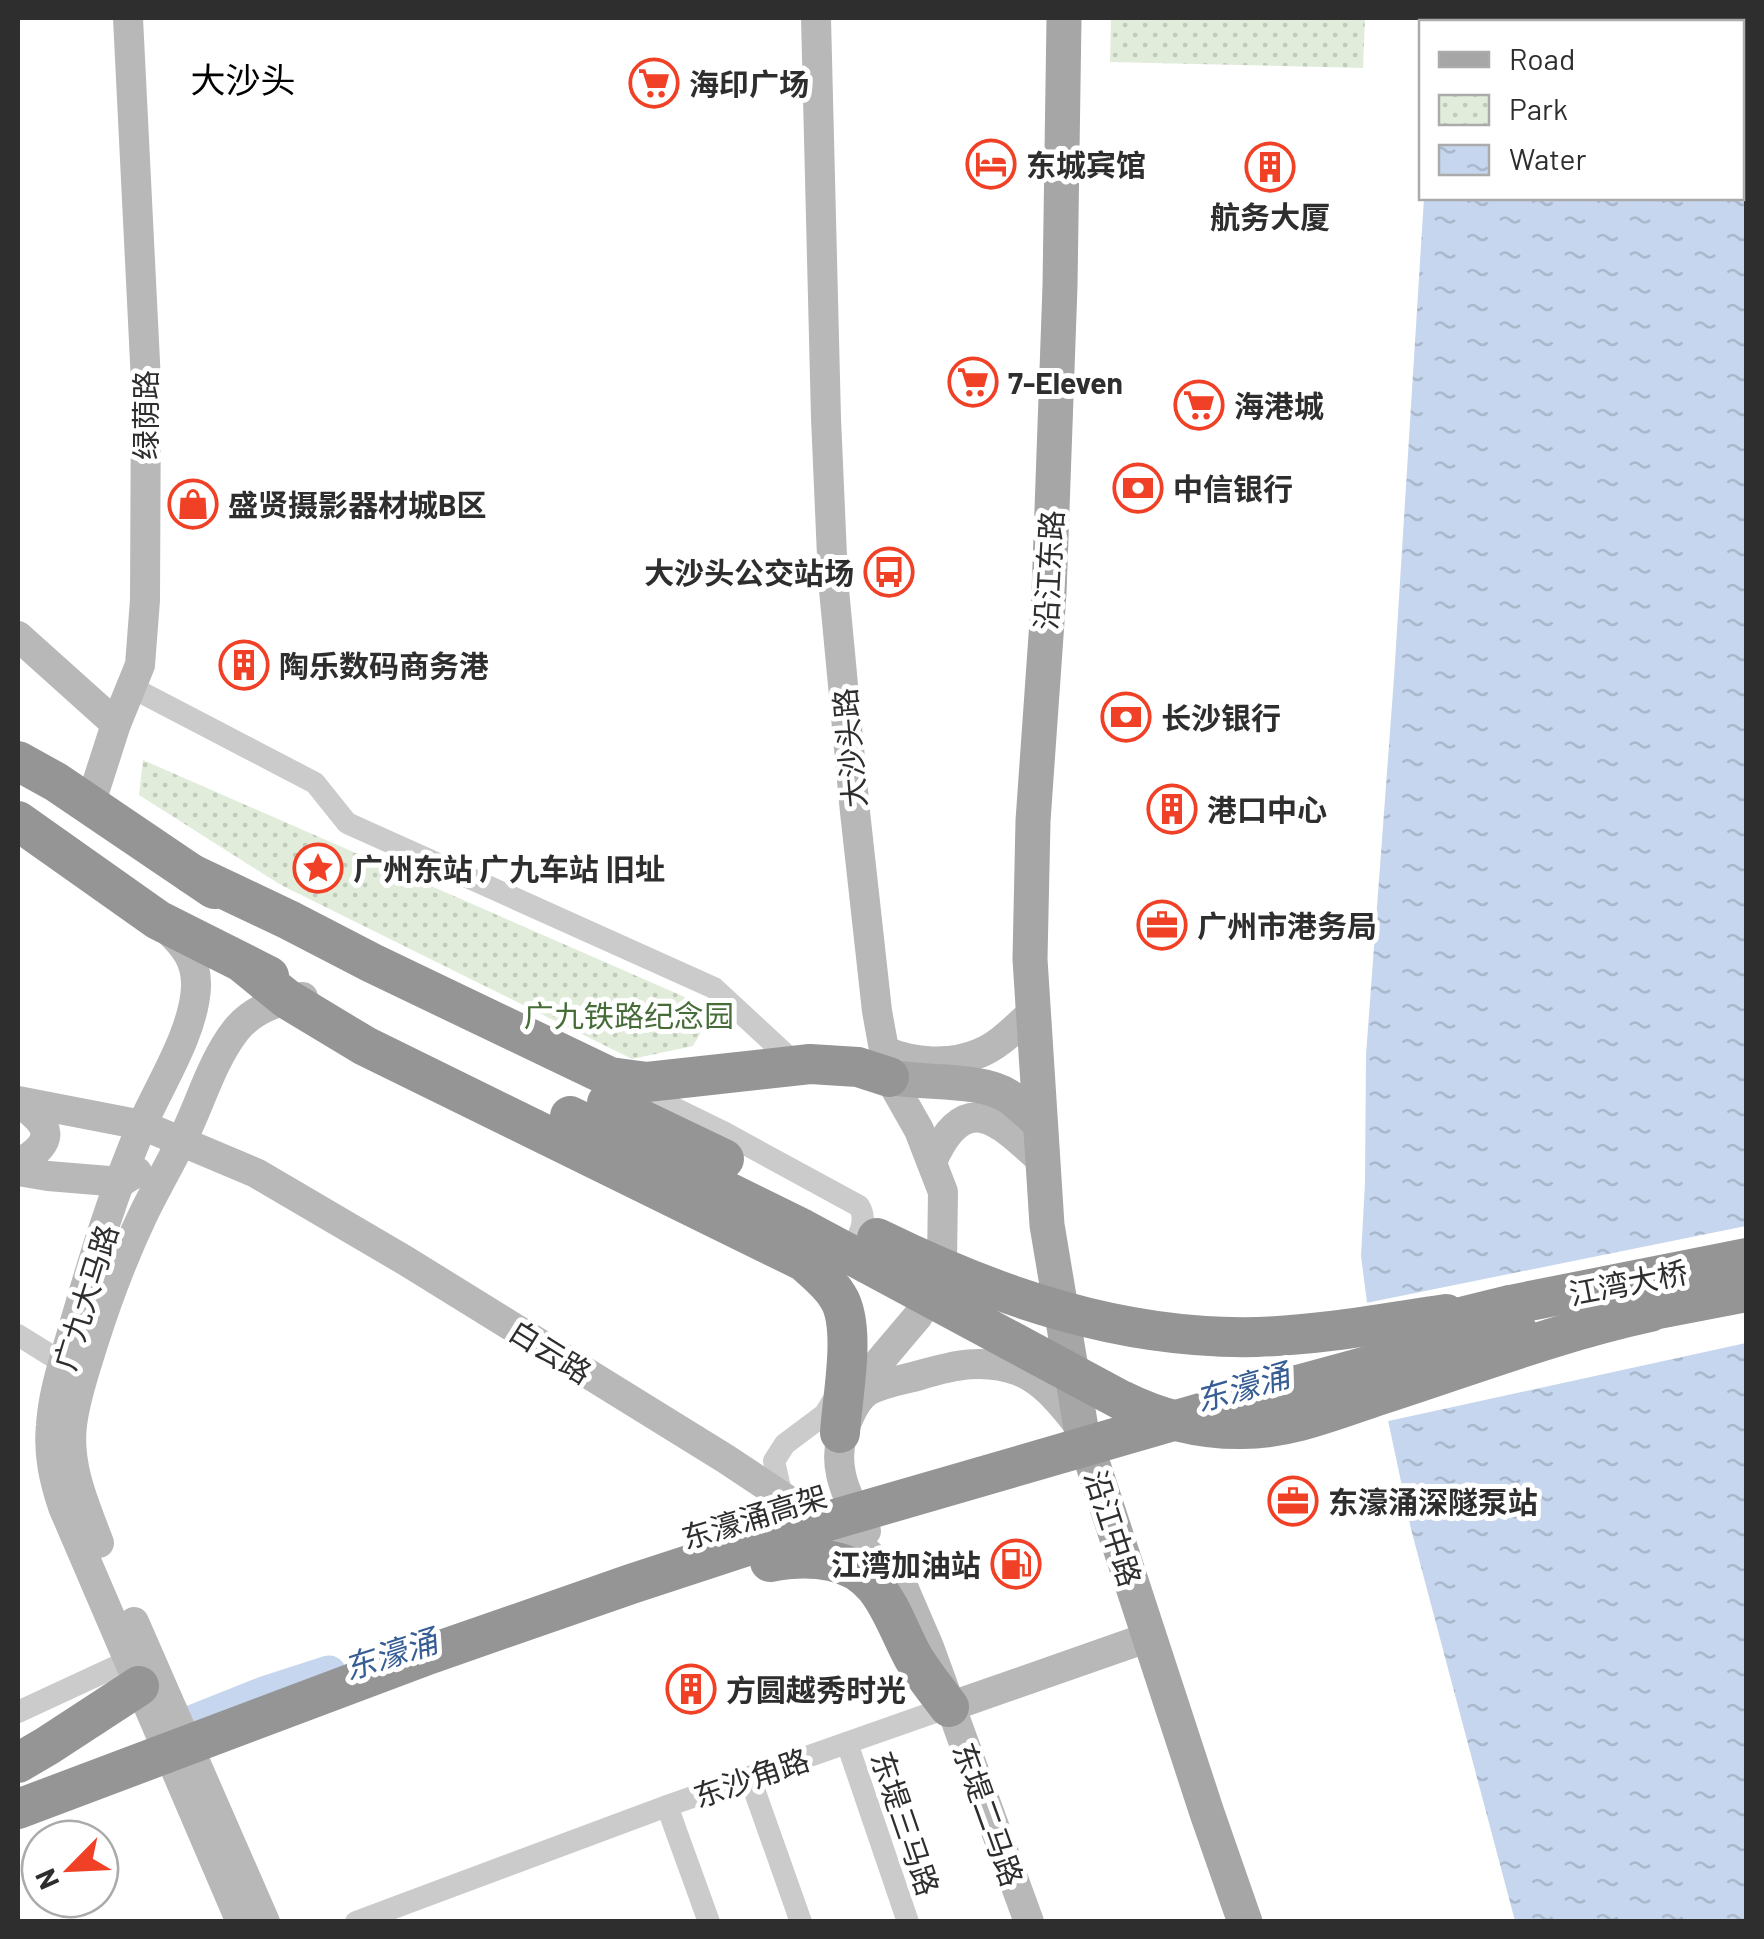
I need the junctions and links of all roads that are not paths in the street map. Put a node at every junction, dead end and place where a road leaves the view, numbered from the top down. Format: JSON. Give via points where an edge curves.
{"nodes":[{"id":1,"x":128,"y":18,"type":"edge"},
{"id":2,"x":816,"y":18,"type":"edge"},
{"id":3,"x":1064,"y":18,"type":"edge"},
{"id":4,"x":18,"y":636,"type":"edge"},
{"id":5,"x":131,"y":686,"type":"junction"},
{"id":6,"x":116,"y":724,"type":"junction"},
{"id":7,"x":18,"y":745,"type":"edge"},
{"id":8,"x":18,"y":762,"type":"edge"},
{"id":9,"x":56,"y":782,"type":"junction"},
{"id":10,"x":90,"y":805,"type":"junction"},
{"id":11,"x":18,"y":820,"type":"edge"},
{"id":12,"x":158,"y":920,"type":"junction"},
{"id":13,"x":300,"y":997,"type":"junction"},
{"id":14,"x":1032,"y":1013,"type":"junction"},
{"id":15,"x":796,"y":1064,"type":"junction"},
{"id":16,"x":887,"y":1064,"type":"junction"},
{"id":17,"x":608,"y":1090,"type":"junction"},
{"id":18,"x":18,"y":1102,"type":"edge"},
{"id":19,"x":1039,"y":1122,"type":"junction"},
{"id":20,"x":142,"y":1125,"type":"junction"},
{"id":21,"x":181,"y":1142,"type":"junction"},
{"id":22,"x":1042,"y":1161,"type":"junction"},
{"id":23,"x":932,"y":1162,"type":"junction"},
{"id":24,"x":18,"y":1167,"type":"edge"},
{"id":25,"x":121,"y":1182,"type":"junction"},
{"id":26,"x":1746,"y":1258,"type":"edge"},
{"id":27,"x":805,"y":1262,"type":"junction"},
{"id":28,"x":1746,"y":1292,"type":"edge"},
{"id":29,"x":1650,"y":1312,"type":"junction"},
{"id":30,"x":1514,"y":1319,"type":"junction"},
{"id":31,"x":18,"y":1335,"type":"edge"},
{"id":32,"x":63,"y":1363,"type":"junction"},
{"id":33,"x":844,"y":1383,"type":"junction"},
{"id":34,"x":1082,"y":1428,"type":"junction"},
{"id":35,"x":840,"y":1433,"type":"junction"},
{"id":36,"x":782,"y":1498,"type":"junction"},
{"id":37,"x":904,"y":1588,"type":"junction"},
{"id":38,"x":1149,"y":1637,"type":"junction"},
{"id":39,"x":142,"y":1675,"type":"junction"},
{"id":40,"x":949,"y":1707,"type":"junction"},
{"id":41,"x":18,"y":1712,"type":"edge"},
{"id":42,"x":846,"y":1744,"type":"junction"},
{"id":43,"x":18,"y":1762,"type":"edge"},
{"id":44,"x":187,"y":1763,"type":"junction"},
{"id":45,"x":750,"y":1778,"type":"junction"},
{"id":46,"x":18,"y":1786,"type":"edge"},
{"id":47,"x":666,"y":1806,"type":"junction"},
{"id":48,"x":18,"y":1808,"type":"edge"},
{"id":49,"x":241,"y":1922,"type":"edge"},
{"id":50,"x":265,"y":1922,"type":"edge"},
{"id":51,"x":356,"y":1922,"type":"edge"},
{"id":52,"x":709,"y":1922,"type":"edge"},
{"id":53,"x":801,"y":1922,"type":"edge"},
{"id":54,"x":908,"y":1922,"type":"edge"},
{"id":55,"x":1029,"y":1922,"type":"edge"},
{"id":56,"x":1245,"y":1922,"type":"edge"}],
"edges":[{"from":1,"to":5,"type":"main road","name":"绿荫路","via":[[146,382],[145,600],[140,665]]},
{"from":2,"to":16,"type":"main road","name":"大沙头路","via":[[833,579]]},
{"from":3,"to":14,"type":"main road","name":"沿江东路","via":[[1049,593],[1033,821]]},
{"from":4,"to":6,"type":"main road"},
{"from":5,"to":6,"type":"main road","name":"绿荫路"},
{"from":5,"to":15,"type":"street","via":[[315,783],[347,823],[714,988]]},
{"from":6,"to":10,"type":"main road","name":"绿荫路"},
{"from":7,"to":9,"type":"main road"},
{"from":8,"to":9,"type":"highway"},
{"from":9,"to":10,"type":"highway"},
{"from":10,"to":17,"type":"highway","via":[[340,973],[412,1010]]},
{"from":11,"to":12,"type":"highway"},
{"from":12,"to":13,"type":"highway"},
{"from":12,"to":20,"type":"main road","name":"广九大马路","via":[[191,956],[196,993]]},
{"from":13,"to":21,"type":"main road","name":"广九大马路","via":[[250,1016],[235,1031]]},
{"from":13,"to":27,"type":"highway","via":[[364,1046]]},
{"from":13,"to":29,"type":"highway","bridge":true,"via":[[803,1228],[1121,1400],[1180,1424],[1242,1430],[1286,1424],[1574,1330]]},
{"from":14,"to":16,"type":"main road","via":[[980,1053]]},
{"from":14,"to":19,"type":"main road","name":"沿江东路"},
{"from":15,"to":16,"type":"highway"},
{"from":15,"to":17,"type":"highway"},
{"from":16,"to":19,"type":"main road","via":[[910,1081],[988,1088]]},
{"from":16,"to":23,"type":"main road","name":"大沙头路"},
{"from":17,"to":27,"type":"street","via":[[725,1132],[859,1206],[864,1222],[842,1259],[821,1267]]},
{"from":17,"to":30,"type":"highway","bridge":true,"via":[[876,1238],[947,1272],[1077,1315],[1157,1330],[1260,1337]]},
{"from":18,"to":20,"type":"main road","name":"白云路"},
{"from":18,"to":24,"type":"main road","via":[[36,1114],[46,1136]]},
{"from":19,"to":22,"type":"main road","name":"沿江中路"},
{"from":20,"to":21,"type":"main road","name":"白云路"},
{"from":20,"to":25,"type":"main road","name":"广九大马路"},
{"from":21,"to":25,"type":"main road"},
{"from":21,"to":36,"type":"main road","name":"白云路","via":[[256,1173],[406,1261]]},
{"from":21,"to":39,"type":"main road","name":"广九大马路","via":[[110,1290],[72,1424],[74,1474]]},
{"from":22,"to":23,"type":"main road","via":[[995,1120],[981,1117],[950,1131]]},
{"from":22,"to":34,"type":"main road","name":"沿江中路"},
{"from":23,"to":35,"type":"main road","name":"大沙头路","via":[[944,1192],[935,1287],[858,1387]]},
{"from":24,"to":25,"type":"main road"},
{"from":25,"to":32,"type":"main road","name":"广九大马路"},
{"from":26,"to":30,"type":"highway","name":"江湾大桥"},
{"from":27,"to":33,"type":"highway","via":[[840,1300],[848,1346]]},
{"from":28,"to":29,"type":"highway","name":"江湾大桥"},
{"from":29,"to":30,"type":"highway","bridge":true},
{"from":30,"to":44,"type":"highway","name":"东濠涌高架","bridge":true,"via":[[790,1532],[527,1619]]},
{"from":30,"to":46,"type":"highway","name":"东濠涌高架","bridge":true,"via":[[1240,1374],[807,1499],[411,1632]]},
{"from":31,"to":32,"type":"street"},
{"from":32,"to":39,"type":"main road","name":"广九大马路","via":[[51,1424],[54,1480]]},
{"from":33,"to":35,"type":"highway"},
{"from":33,"to":36,"type":"street","via":[[825,1414],[785,1444],[774,1461]]},
{"from":34,"to":35,"type":"main road","via":[[1022,1372],[966,1363],[866,1392]]},
{"from":34,"to":38,"type":"main road","name":"沿江中路"},
{"from":35,"to":37,"type":"main road","via":[[846,1494]]},
{"from":36,"to":37,"type":"main road","name":"白云路","via":[[869,1554]]},
{"from":37,"to":40,"type":"main road","name":"东堤二马路"},
{"from":38,"to":40,"type":"main road","name":"东沙角路"},
{"from":38,"to":56,"type":"main road","name":"沿江中路"},
{"from":39,"to":41,"type":"street"},
{"from":39,"to":43,"type":"highway","bridge":true},
{"from":39,"to":44,"type":"main road"},
{"from":40,"to":42,"type":"street","name":"东沙角路"},
{"from":40,"to":44,"type":"highway","bridge":true,"via":[[862,1572],[813,1558],[770,1562]]},
{"from":40,"to":55,"type":"main road","name":"东堤二马路"},
{"from":42,"to":45,"type":"street","name":"东沙角路"},
{"from":42,"to":54,"type":"street","name":"东堤三马路"},
{"from":44,"to":48,"type":"highway","name":"东濠涌高架","bridge":true},
{"from":44,"to":49,"type":"main road"},
{"from":44,"to":50,"type":"main road"},
{"from":45,"to":47,"type":"street","name":"东沙角路"},
{"from":45,"to":53,"type":"street"},
{"from":47,"to":51,"type":"street","name":"东沙角路"},
{"from":47,"to":52,"type":"street"}]}
